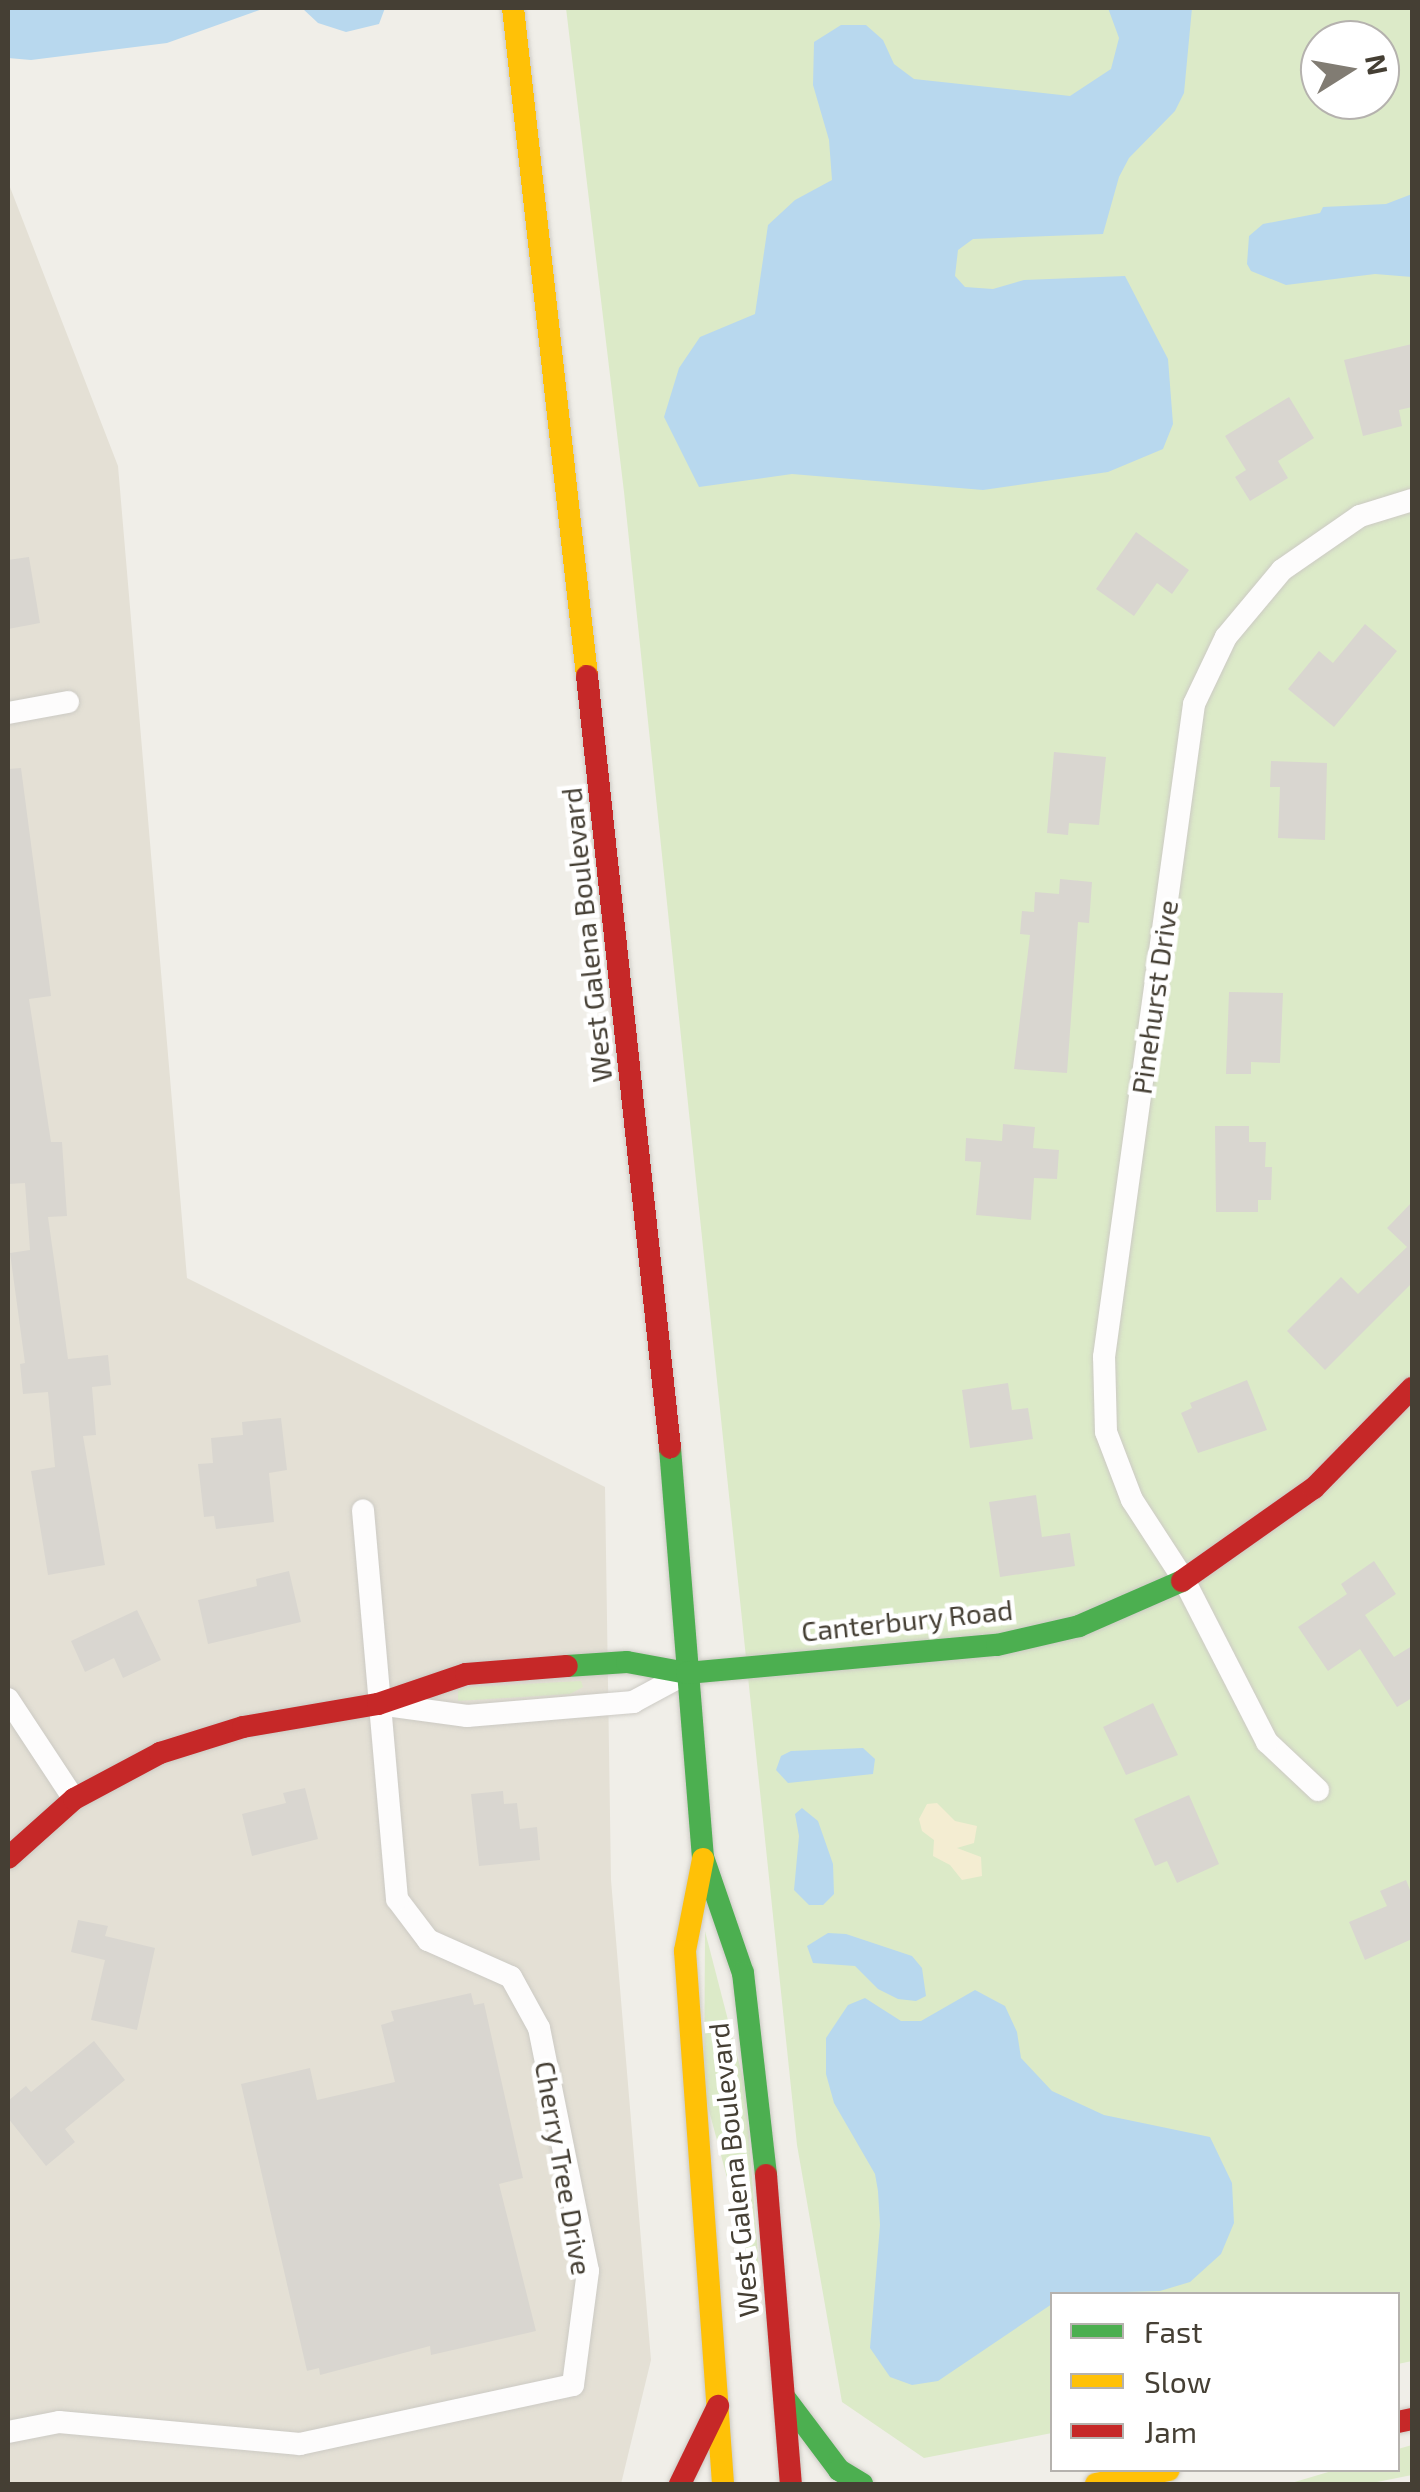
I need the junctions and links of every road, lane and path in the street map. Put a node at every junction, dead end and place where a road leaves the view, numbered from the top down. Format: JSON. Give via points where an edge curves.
{"nodes":[{"id":1,"x":513,"y":8,"type":"edge"},
{"id":2,"x":1412,"y":500,"type":"edge"},
{"id":3,"x":68,"y":702,"type":"dead end"},
{"id":4,"x":8,"y":713,"type":"edge"},
{"id":5,"x":1412,"y":1388,"type":"edge"},
{"id":6,"x":363,"y":1510,"type":"dead end"},
{"id":7,"x":1184,"y":1580,"type":"junction"},
{"id":8,"x":687,"y":1673,"type":"junction"},
{"id":9,"x":8,"y":1699,"type":"edge"},
{"id":10,"x":378,"y":1704,"type":"junction"},
{"id":11,"x":1318,"y":1790,"type":"dead end"},
{"id":12,"x":74,"y":1799,"type":"junction"},
{"id":13,"x":703,"y":1856,"type":"junction"},
{"id":14,"x":8,"y":1858,"type":"edge"},
{"id":15,"x":784,"y":2396,"type":"junction"},
{"id":16,"x":718,"y":2406,"type":"junction"},
{"id":17,"x":8,"y":2432,"type":"edge"},
{"id":18,"x":1159,"y":2472,"type":"edge"},
{"id":19,"x":680,"y":2484,"type":"edge"},
{"id":20,"x":723,"y":2484,"type":"edge"},
{"id":21,"x":791,"y":2484,"type":"edge"},
{"id":22,"x":862,"y":2484,"type":"edge"},
{"id":23,"x":1096,"y":2484,"type":"edge"}],
"edges":[{"from":1,"to":8,"type":"main road","name":"West Galena Boulevard","via":[[661,1347]]},
{"from":2,"to":7,"type":"street","name":"Pinehurst Drive","via":[[1360,516],[1282,570],[1226,638],[1194,704],[1104,1357],[1106,1432],[1132,1500]]},
{"from":3,"to":4,"type":"street"},
{"from":5,"to":7,"type":"main road","name":"Canterbury Road","via":[[1314,1488]]},
{"from":6,"to":10,"type":"street","name":"Cherry Tree Drive"},
{"from":7,"to":8,"type":"main road","name":"Canterbury Road","via":[[1079,1626],[997,1645]]},
{"from":7,"to":11,"type":"street","name":"Pinehurst Drive","via":[[1268,1742]]},
{"from":8,"to":10,"type":"main road","name":"Canterbury Road","via":[[628,1662],[466,1674]]},
{"from":8,"to":10,"type":"street","via":[[632,1702],[467,1716]]},
{"from":8,"to":13,"type":"main road","name":"West Galena Boulevard"},
{"from":9,"to":12,"type":"street"},
{"from":10,"to":12,"type":"main road","name":"Canterbury Road","via":[[216,1734],[160,1753]]},
{"from":10,"to":17,"type":"street","name":"Cherry Tree Drive","via":[[397,1899],[428,1940],[510,1977],[538,2028],[588,2271],[573,2385],[300,2444],[59,2422]]},
{"from":12,"to":14,"type":"main road","name":"Canterbury Road"},
{"from":13,"to":15,"type":"main road","name":"West Galena Boulevard","via":[[743,1973]]},
{"from":13,"to":16,"type":"main road","name":"West Galena Boulevard","via":[[686,1950]]},
{"from":15,"to":21,"type":"main road","name":"West Galena Boulevard"},
{"from":15,"to":22,"type":"main road","via":[[839,2470]]},
{"from":16,"to":19,"type":"main road"},
{"from":16,"to":20,"type":"main road","name":"West Galena Boulevard"},
{"from":18,"to":23,"type":"main road"}]}
